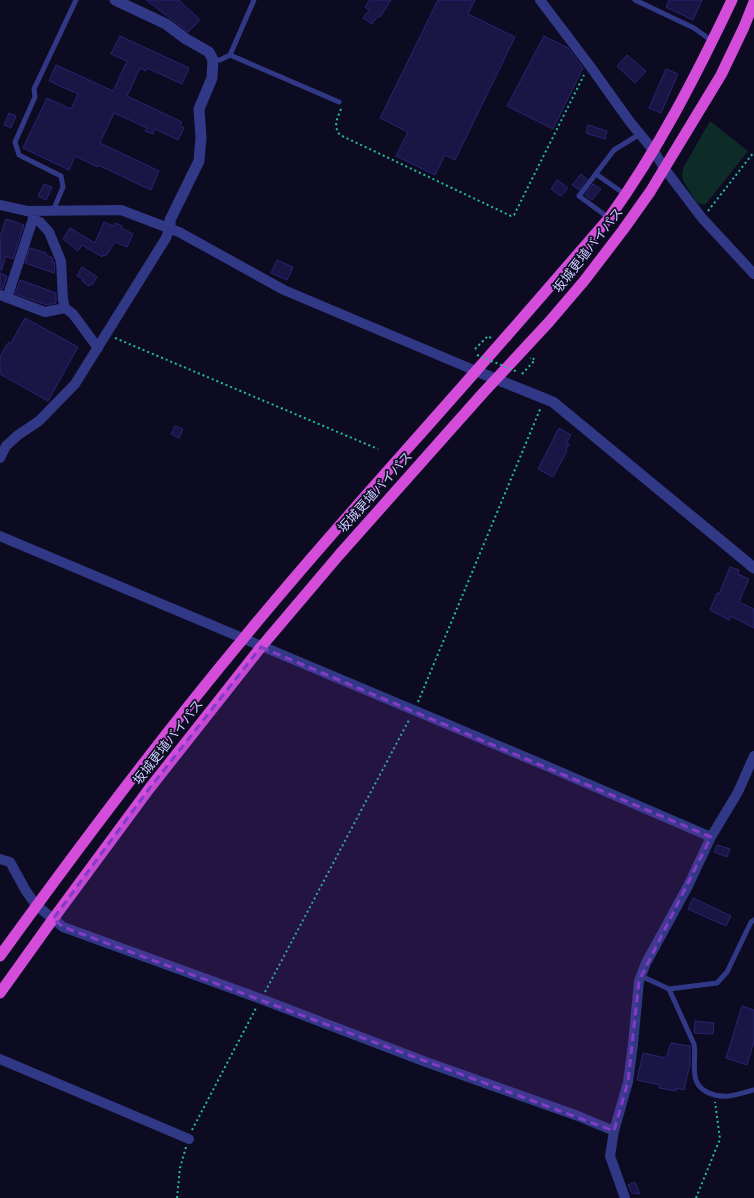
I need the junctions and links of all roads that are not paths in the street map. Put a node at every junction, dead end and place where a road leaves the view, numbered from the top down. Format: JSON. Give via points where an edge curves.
{"nodes":[{"id":1,"x":76,"y":0,"type":"edge"},
{"id":2,"x":254,"y":0,"type":"edge"},
{"id":3,"x":541,"y":0,"type":"edge"},
{"id":4,"x":635,"y":0,"type":"edge"},
{"id":5,"x":732,"y":0,"type":"edge"},
{"id":6,"x":118,"y":1,"type":"edge"},
{"id":7,"x":754,"y":2,"type":"edge"},
{"id":8,"x":712,"y":41,"type":"junction"},
{"id":9,"x":230,"y":55,"type":"junction"},
{"id":10,"x":213,"y":60,"type":"junction"},
{"id":11,"x":339,"y":102,"type":"road end"},
{"id":12,"x":640,"y":134,"type":"junction"},
{"id":13,"x":654,"y":151,"type":"junction"},
{"id":14,"x":664,"y":168,"type":"junction"},
{"id":15,"x":596,"y":174,"type":"junction"},
{"id":16,"x":626,"y":194,"type":"junction"},
{"id":17,"x":0,"y":205,"type":"edge"},
{"id":18,"x":53,"y":211,"type":"junction"},
{"id":19,"x":32,"y":215,"type":"junction"},
{"id":20,"x":609,"y":218,"type":"junction"},
{"id":21,"x":170,"y":227,"type":"junction"},
{"id":22,"x":754,"y":274,"type":"edge"},
{"id":23,"x":3,"y":296,"type":"edge"},
{"id":24,"x":65,"y":308,"type":"junction"},
{"id":25,"x":98,"y":348,"type":"junction"},
{"id":26,"x":476,"y":371,"type":"junction"},
{"id":27,"x":496,"y":379,"type":"junction"},
{"id":28,"x":0,"y":458,"type":"edge"},
{"id":29,"x":0,"y":536,"type":"edge"},
{"id":30,"x":754,"y":568,"type":"edge"},
{"id":31,"x":243,"y":638,"type":"junction"},
{"id":32,"x":261,"y":647,"type":"junction"},
{"id":33,"x":754,"y":756,"type":"edge"},
{"id":34,"x":711,"y":837,"type":"junction"},
{"id":35,"x":0,"y":859,"type":"edge"},
{"id":36,"x":36,"y":905,"type":"junction"},
{"id":37,"x":53,"y":919,"type":"junction"},
{"id":38,"x":754,"y":920,"type":"edge"},
{"id":39,"x":0,"y":956,"type":"edge"},
{"id":40,"x":641,"y":976,"type":"junction"},
{"id":41,"x":668,"y":989,"type":"junction"},
{"id":42,"x":0,"y":993,"type":"edge"},
{"id":43,"x":0,"y":1059,"type":"edge"},
{"id":44,"x":754,"y":1090,"type":"edge"},
{"id":45,"x":614,"y":1131,"type":"junction"},
{"id":46,"x":189,"y":1139,"type":"road end"},
{"id":47,"x":625,"y":1198,"type":"edge"}],
"edges":[{"from":1,"to":18,"type":"lane","via":[[34,89],[35,97],[15,142],[19,155],[60,176],[63,187]]},
{"from":2,"to":9,"type":"lane"},
{"from":3,"to":12,"type":"street"},
{"from":4,"to":8,"type":"lane","via":[[694,28]]},
{"from":5,"to":8,"type":"highway","name":"坂城更埴バイパス"},
{"from":6,"to":10,"type":"street","via":[[166,24],[209,52]]},
{"from":7,"to":14,"type":"highway","name":"坂城更埴バイパス","via":[[721,75]]},
{"from":8,"to":13,"type":"highway","name":"坂城更埴バイパス"},
{"from":9,"to":10,"type":"lane"},
{"from":9,"to":11,"type":"lane"},
{"from":10,"to":21,"type":"street","via":[[212,78],[199,109],[199,161],[170,220]]},
{"from":12,"to":13,"type":"street"},
{"from":12,"to":15,"type":"lane","via":[[614,150]]},
{"from":13,"to":14,"type":"street"},
{"from":13,"to":16,"type":"highway","name":"坂城更埴バイパス"},
{"from":14,"to":22,"type":"street","via":[[702,218]]},
{"from":14,"to":27,"type":"highway","name":"坂城更埴バイパス","via":[[650,192],[584,281]]},
{"from":15,"to":16,"type":"lane"},
{"from":15,"to":20,"type":"lane","via":[[579,196]]},
{"from":16,"to":20,"type":"highway","name":"坂城更埴バイパス"},
{"from":17,"to":19,"type":"street","via":[[27,211]]},
{"from":18,"to":19,"type":"street"},
{"from":18,"to":21,"type":"street","via":[[121,210]]},
{"from":19,"to":23,"type":"street"},
{"from":19,"to":24,"type":"street","via":[[49,232],[61,262]]},
{"from":20,"to":26,"type":"highway","name":"坂城更埴バイパス"},
{"from":21,"to":25,"type":"street","via":[[166,238]]},
{"from":21,"to":26,"type":"street","via":[[284,290]]},
{"from":23,"to":24,"type":"street","via":[[45,312]]},
{"from":24,"to":25,"type":"street","via":[[73,314]]},
{"from":25,"to":28,"type":"street","via":[[75,384],[39,421],[6,446]]},
{"from":26,"to":27,"type":"street"},
{"from":26,"to":31,"type":"highway","name":"坂城更埴バイパス","via":[[392,464]]},
{"from":27,"to":30,"type":"street","via":[[553,402]]},
{"from":27,"to":32,"type":"highway","name":"坂城更埴バイパス","via":[[339,555]]},
{"from":29,"to":31,"type":"street"},
{"from":31,"to":32,"type":"street"},
{"from":31,"to":36,"type":"highway","name":"坂城更埴バイパス","via":[[159,743]]},
{"from":32,"to":34,"type":"street"},
{"from":32,"to":37,"type":"highway","name":"坂城更埴バイパス","via":[[148,789]]},
{"from":33,"to":34,"type":"street","via":[[738,792]]},
{"from":34,"to":40,"type":"street"},
{"from":35,"to":36,"type":"street","via":[[10,862]]},
{"from":36,"to":37,"type":"street"},
{"from":36,"to":39,"type":"highway","name":"坂城更埴バイパス"},
{"from":37,"to":42,"type":"highway","name":"坂城更埴バイパス"},
{"from":37,"to":45,"type":"street","via":[[63,927]]},
{"from":38,"to":41,"type":"lane","via":[[728,972],[717,983]]},
{"from":40,"to":41,"type":"lane"},
{"from":40,"to":45,"type":"street","via":[[628,1082]]},
{"from":41,"to":44,"type":"lane","via":[[694,1044],[695,1078],[698,1086],[716,1096],[730,1096]]},
{"from":43,"to":46,"type":"street"},
{"from":45,"to":47,"type":"street","via":[[610,1156]]}]}
